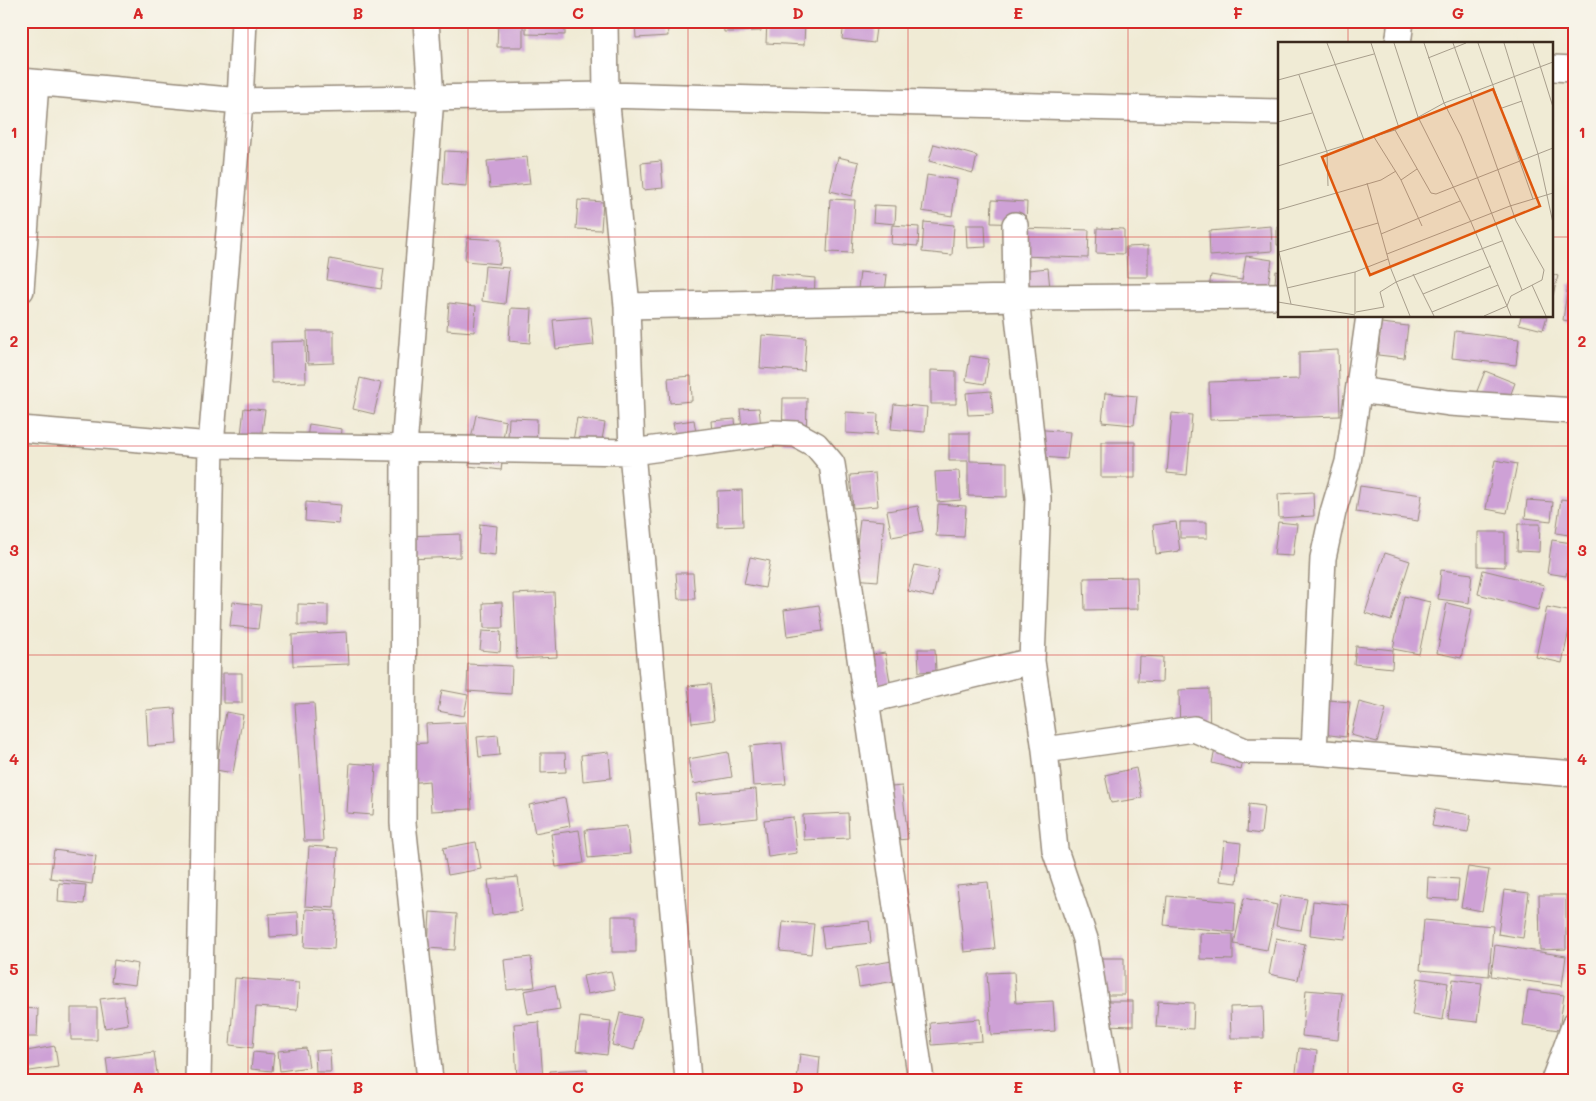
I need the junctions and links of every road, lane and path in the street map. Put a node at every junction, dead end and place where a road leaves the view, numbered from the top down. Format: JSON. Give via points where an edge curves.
{"nodes":[{"id":1,"x":244,"y":21,"type":"edge"},
{"id":2,"x":426,"y":21,"type":"edge"},
{"id":3,"x":604,"y":21,"type":"edge"},
{"id":4,"x":1401,"y":21,"type":"edge"},
{"id":5,"x":1398,"y":42,"type":"edge"},
{"id":6,"x":1554,"y":68,"type":"edge"},
{"id":7,"x":1575,"y":69,"type":"edge"},
{"id":8,"x":28,"y":82,"type":"edge"},
{"id":9,"x":606,"y":94,"type":"junction"},
{"id":10,"x":431,"y":98,"type":"junction"},
{"id":11,"x":240,"y":101,"type":"junction"},
{"id":12,"x":1278,"y":112,"type":"edge"},
{"id":13,"x":1015,"y":225,"type":"dead end"},
{"id":14,"x":21,"y":290,"type":"edge"},
{"id":15,"x":1278,"y":296,"type":"edge"},
{"id":16,"x":1016,"y":298,"type":"junction"},
{"id":17,"x":626,"y":306,"type":"junction"},
{"id":18,"x":1369,"y":318,"type":"edge"},
{"id":19,"x":1359,"y":390,"type":"junction"},
{"id":20,"x":1575,"y":411,"type":"edge"},
{"id":21,"x":21,"y":429,"type":"edge"},
{"id":22,"x":211,"y":445,"type":"junction"},
{"id":23,"x":404,"y":448,"type":"junction"},
{"id":24,"x":632,"y":452,"type":"junction"},
{"id":25,"x":1032,"y":661,"type":"junction"},
{"id":26,"x":866,"y":702,"type":"junction"},
{"id":27,"x":1044,"y":750,"type":"junction"},
{"id":28,"x":1314,"y":752,"type":"junction"},
{"id":29,"x":1575,"y":774,"type":"edge"},
{"id":30,"x":1575,"y":1024,"type":"edge"},
{"id":31,"x":198,"y":1080,"type":"edge"},
{"id":32,"x":430,"y":1080,"type":"edge"},
{"id":33,"x":688,"y":1080,"type":"edge"},
{"id":34,"x":921,"y":1080,"type":"edge"},
{"id":35,"x":1108,"y":1080,"type":"edge"},
{"id":36,"x":1554,"y":1080,"type":"edge"}],
"edges":[{"from":1,"to":11,"type":"street"},
{"from":2,"to":10,"type":"street"},
{"from":3,"to":9,"type":"street"},
{"from":4,"to":5,"type":"street"},
{"from":6,"to":7,"type":"street"},
{"from":8,"to":11,"type":"street"},
{"from":8,"to":14,"type":"street"},
{"from":9,"to":10,"type":"street"},
{"from":9,"to":12,"type":"street"},
{"from":9,"to":17,"type":"street"},
{"from":10,"to":11,"type":"street"},
{"from":10,"to":23,"type":"street"},
{"from":11,"to":22,"type":"street"},
{"from":13,"to":16,"type":"street"},
{"from":15,"to":16,"type":"street"},
{"from":16,"to":17,"type":"street"},
{"from":16,"to":25,"type":"street","via":[[1038,498]]},
{"from":17,"to":24,"type":"street"},
{"from":18,"to":19,"type":"street"},
{"from":19,"to":20,"type":"street","via":[[1449,403]]},
{"from":19,"to":28,"type":"street","via":[[1348,462],[1332,512],[1323,558]]},
{"from":21,"to":22,"type":"street"},
{"from":22,"to":23,"type":"street"},
{"from":22,"to":31,"type":"street"},
{"from":23,"to":24,"type":"street"},
{"from":23,"to":32,"type":"street","via":[[403,823]]},
{"from":24,"to":26,"type":"street","via":[[774,433],[796,434],[816,445],[832,464]]},
{"from":24,"to":33,"type":"street"},
{"from":25,"to":26,"type":"street"},
{"from":25,"to":27,"type":"street"},
{"from":26,"to":34,"type":"street"},
{"from":27,"to":28,"type":"street","via":[[1194,729],[1244,751]]},
{"from":27,"to":35,"type":"street","via":[[1055,850],[1085,939]]},
{"from":28,"to":29,"type":"street"},
{"from":30,"to":36,"type":"street"}]}
